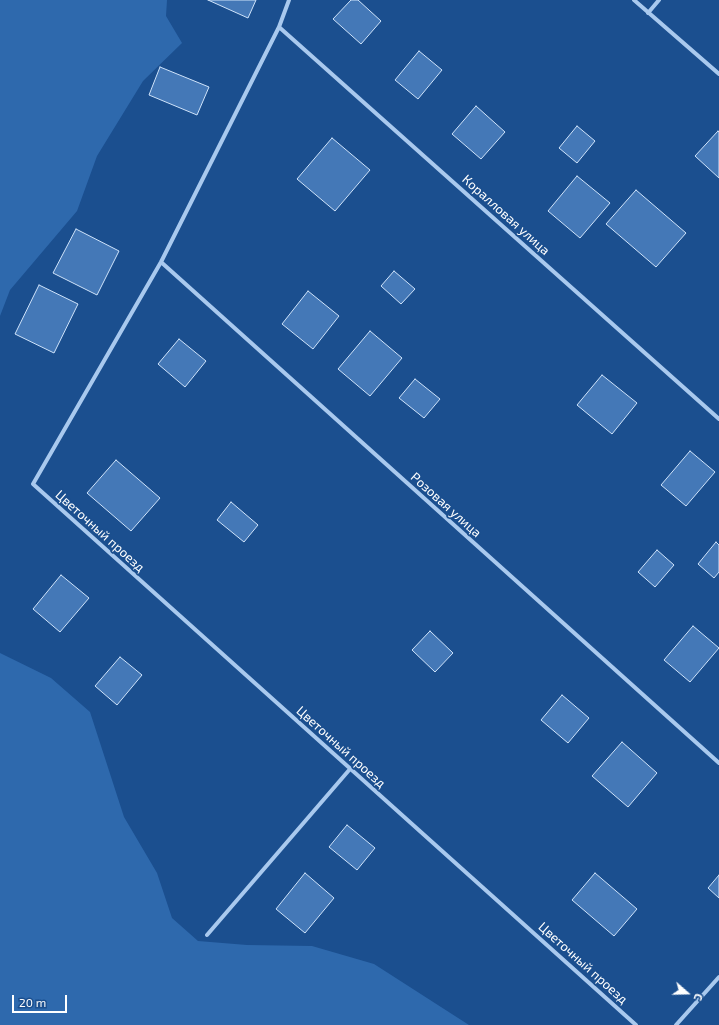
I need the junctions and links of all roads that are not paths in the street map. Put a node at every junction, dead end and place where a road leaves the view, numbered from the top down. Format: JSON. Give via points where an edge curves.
{"nodes":[{"id":1,"x":289,"y":0,"type":"edge"},
{"id":2,"x":634,"y":0,"type":"edge"},
{"id":3,"x":659,"y":0,"type":"edge"},
{"id":4,"x":648,"y":13,"type":"junction"},
{"id":5,"x":279,"y":26,"type":"junction"},
{"id":6,"x":719,"y":74,"type":"edge"},
{"id":7,"x":161,"y":262,"type":"junction"},
{"id":8,"x":719,"y":419,"type":"edge"},
{"id":9,"x":719,"y":763,"type":"edge"},
{"id":10,"x":350,"y":769,"type":"junction"},
{"id":11,"x":207,"y":935,"type":"dead end"},
{"id":12,"x":719,"y":977,"type":"edge"},
{"id":13,"x":636,"y":1025,"type":"edge"},
{"id":14,"x":676,"y":1025,"type":"edge"}],
"edges":[{"from":1,"to":5,"type":"street"},
{"from":2,"to":4,"type":"street"},
{"from":3,"to":4,"type":"street"},
{"from":4,"to":6,"type":"street"},
{"from":5,"to":7,"type":"street"},
{"from":5,"to":8,"type":"street","name":"Коралловая улица"},
{"from":7,"to":9,"type":"street","name":"Розовая улица"},
{"from":7,"to":10,"type":"street","name":"Цветочный проезд","via":[[33,484]]},
{"from":10,"to":11,"type":"street"},
{"from":10,"to":13,"type":"street","name":"Цветочный проезд"},
{"from":12,"to":14,"type":"street"}]}
